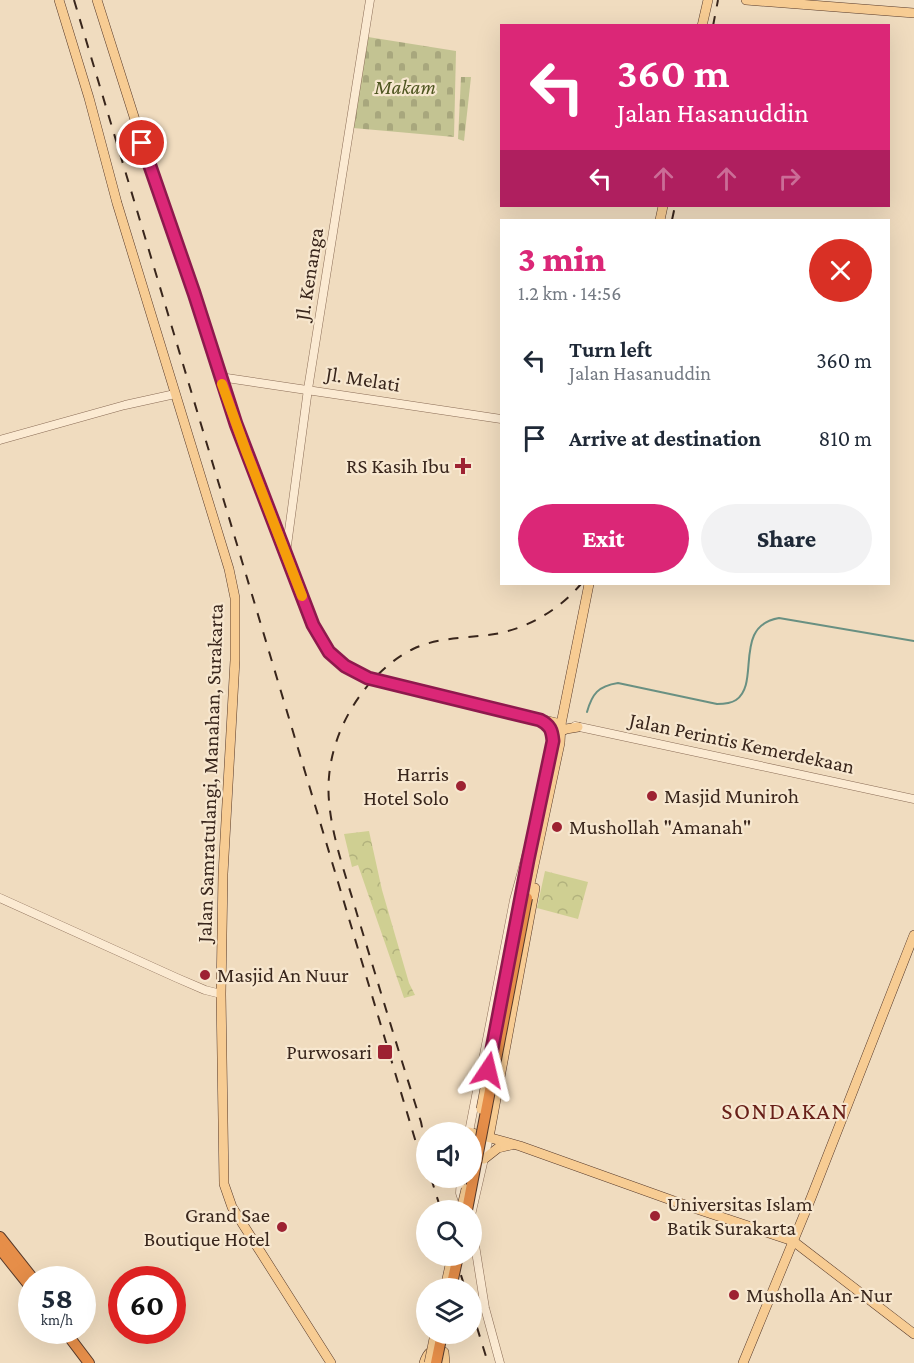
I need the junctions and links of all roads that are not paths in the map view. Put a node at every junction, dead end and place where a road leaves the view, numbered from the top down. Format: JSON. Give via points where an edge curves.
{"nodes":[{"id":1,"x":59,"y":0,"type":"edge"},
{"id":2,"x":97,"y":0,"type":"edge"},
{"id":3,"x":370,"y":0,"type":"edge"},
{"id":4,"x":708,"y":0,"type":"edge"},
{"id":5,"x":746,"y":0,"type":"edge"},
{"id":6,"x":914,"y":13,"type":"edge"},
{"id":7,"x":702,"y":24,"type":"edge"},
{"id":8,"x":220,"y":376,"type":"junction"},
{"id":9,"x":309,"y":389,"type":"junction"},
{"id":10,"x":174,"y":393,"type":"junction"},
{"id":11,"x":500,"y":419,"type":"edge"},
{"id":12,"x":0,"y":440,"type":"edge"},
{"id":13,"x":286,"y":554,"type":"junction"},
{"id":14,"x":589,"y":585,"type":"edge"},
{"id":15,"x":565,"y":707,"type":"junction"},
{"id":16,"x":540,"y":720,"type":"junction"},
{"id":17,"x":577,"y":727,"type":"junction"},
{"id":18,"x":558,"y":733,"type":"junction"},
{"id":19,"x":914,"y":799,"type":"edge"},
{"id":20,"x":533,"y":836,"type":"junction"},
{"id":21,"x":536,"y":863,"type":"junction"},
{"id":22,"x":524,"y":897,"type":"junction"},
{"id":23,"x":0,"y":898,"type":"edge"},
{"id":24,"x":914,"y":935,"type":"edge"},
{"id":25,"x":221,"y":994,"type":"junction"},
{"id":26,"x":471,"y":1122,"type":"edge"},
{"id":27,"x":479,"y":1122,"type":"edge"},
{"id":28,"x":482,"y":1135,"type":"edge"},
{"id":29,"x":489,"y":1137,"type":"junction"},
{"id":30,"x":517,"y":1145,"type":"junction"},
{"id":31,"x":484,"y":1159,"type":"junction"},
{"id":32,"x":460,"y":1188,"type":"edge"},
{"id":33,"x":462,"y":1199,"type":"edge"},
{"id":34,"x":469,"y":1200,"type":"edge"},
{"id":35,"x":474,"y":1200,"type":"edge"},
{"id":36,"x":0,"y":1237,"type":"edge"},
{"id":37,"x":793,"y":1241,"type":"junction"},
{"id":38,"x":0,"y":1249,"type":"edge"},
{"id":39,"x":23,"y":1266,"type":"edge"},
{"id":40,"x":478,"y":1266,"type":"edge"},
{"id":41,"x":18,"y":1272,"type":"edge"},
{"id":42,"x":914,"y":1334,"type":"edge"},
{"id":43,"x":78,"y":1344,"type":"edge"},
{"id":44,"x":81,"y":1344,"type":"edge"},
{"id":45,"x":433,"y":1344,"type":"edge"},
{"id":46,"x":440,"y":1344,"type":"edge"},
{"id":47,"x":89,"y":1363,"type":"edge"},
{"id":48,"x":97,"y":1363,"type":"edge"},
{"id":49,"x":331,"y":1363,"type":"edge"},
{"id":50,"x":424,"y":1363,"type":"edge"},
{"id":51,"x":429,"y":1363,"type":"edge"},
{"id":52,"x":436,"y":1363,"type":"edge"},
{"id":53,"x":445,"y":1363,"type":"edge"},
{"id":54,"x":500,"y":1363,"type":"edge"},
{"id":55,"x":743,"y":1363,"type":"edge"}],
"edges":[{"from":1,"to":10,"type":"main road","name":"Jalan Samratulangi, Manahan, Surakarta"},
{"from":2,"to":8,"type":"main road"},
{"from":3,"to":9,"type":"street","name":"Jl. Kenanga"},
{"from":4,"to":7,"type":"main road"},
{"from":5,"to":6,"type":"main road"},
{"from":8,"to":9,"type":"street","name":"Jl. Melati"},
{"from":8,"to":13,"type":"main road"},
{"from":9,"to":11,"type":"street","name":"Jl. Melati"},
{"from":9,"to":13,"type":"street","name":"Jl. Kenanga"},
{"from":10,"to":12,"type":"street"},
{"from":10,"to":25,"type":"main road","name":"Jalan Samratulangi, Manahan, Surakarta","via":[[235,598]]},
{"from":13,"to":16,"type":"main road","via":[[324,646],[345,666],[373,680]]},
{"from":14,"to":15,"type":"main road"},
{"from":15,"to":16,"type":"main road","via":[[557,715]]},
{"from":15,"to":17,"type":"main road"},
{"from":15,"to":18,"type":"main road"},
{"from":16,"to":18,"type":"main road"},
{"from":16,"to":18,"type":"main road"},
{"from":17,"to":18,"type":"main road"},
{"from":17,"to":19,"type":"street","name":"Jalan Perintis Kemerdekaan"},
{"from":18,"to":20,"type":"main road"},
{"from":18,"to":21,"type":"main road","via":[[560,743]]},
{"from":20,"to":22,"type":"main road"},
{"from":20,"to":26,"type":"street","via":[[514,900]]},
{"from":21,"to":22,"type":"main road"},
{"from":21,"to":29,"type":"main road"},
{"from":22,"to":27,"type":"main road","bridge":true},
{"from":22,"to":34,"type":"highway","bridge":true},
{"from":23,"to":25,"type":"street"},
{"from":24,"to":37,"type":"main road"},
{"from":25,"to":49,"type":"main road","name":"Jalan Samratulangi, Manahan, Surakarta","via":[[225,1192]]},
{"from":28,"to":29,"type":"main road"},
{"from":29,"to":30,"type":"main road"},
{"from":29,"to":31,"type":"street"},
{"from":30,"to":31,"type":"main road","via":[[498,1148]]},
{"from":30,"to":37,"type":"main road"},
{"from":31,"to":35,"type":"street"},
{"from":32,"to":33,"type":"street"},
{"from":36,"to":39,"type":"highway"},
{"from":37,"to":42,"type":"main road"},
{"from":37,"to":55,"type":"main road"},
{"from":38,"to":41,"type":"highway"},
{"from":40,"to":54,"type":"street"},
{"from":43,"to":47,"type":"highway"},
{"from":44,"to":48,"type":"highway"},
{"from":45,"to":51,"type":"main road","bridge":true},
{"from":46,"to":52,"type":"highway","bridge":true},
{"from":50,"to":53,"type":"main road","via":[[430,1351],[437,1349],[444,1352]]}]}
